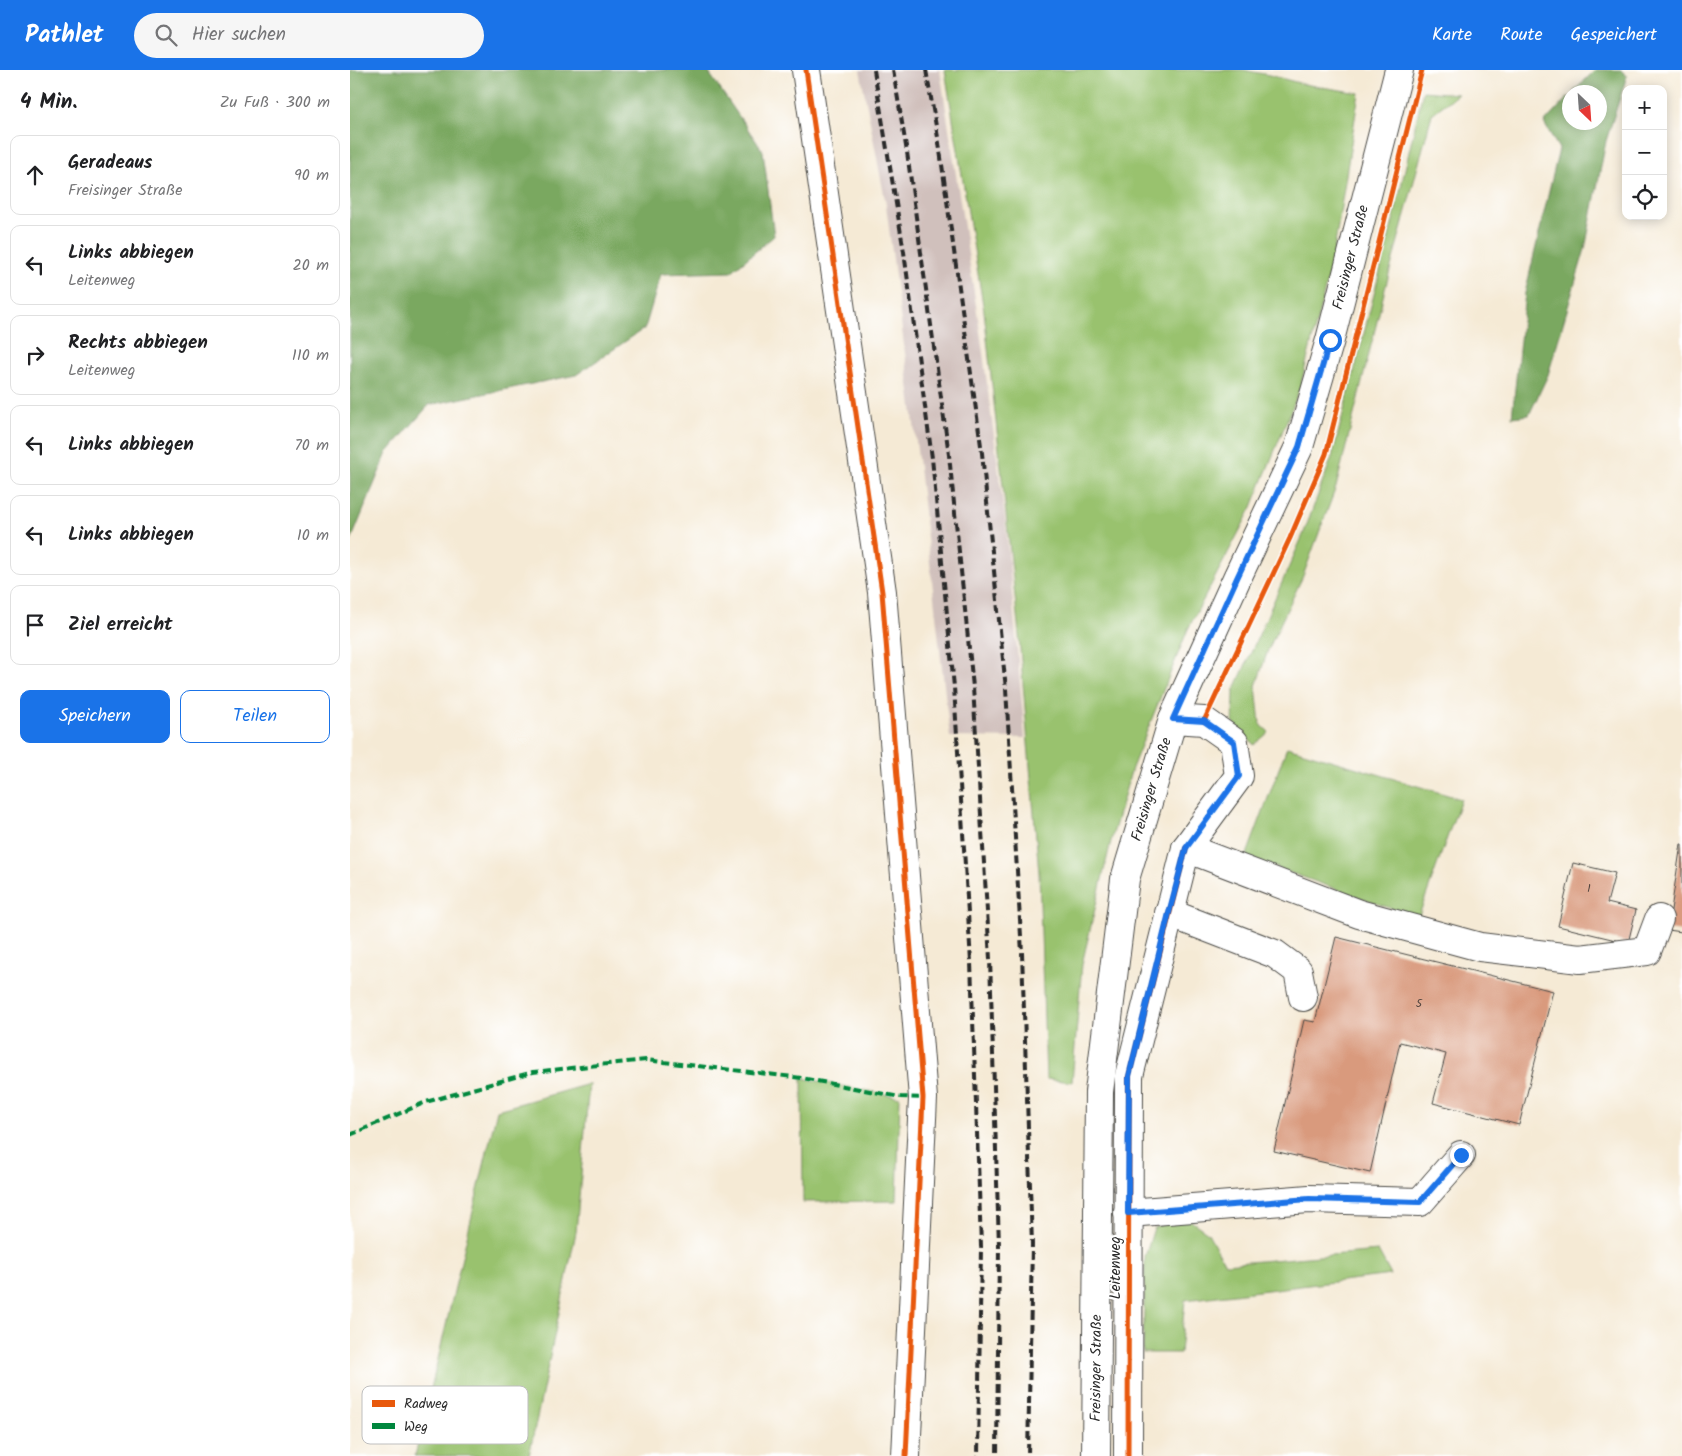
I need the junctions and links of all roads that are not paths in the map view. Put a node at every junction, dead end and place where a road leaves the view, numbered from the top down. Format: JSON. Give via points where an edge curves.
{"nodes":[{"id":1,"x":806,"y":70,"type":"edge"},
{"id":2,"x":1399,"y":70,"type":"edge"},
{"id":3,"x":1173,"y":719,"type":"junction"},
{"id":4,"x":1186,"y":848,"type":"junction"},
{"id":5,"x":1169,"y":913,"type":"junction"},
{"id":6,"x":1659,"y":919,"type":"dead end"},
{"id":7,"x":1303,"y":997,"type":"dead end"},
{"id":8,"x":1461,"y":1155,"type":"dead end"},
{"id":9,"x":1128,"y":1213,"type":"junction"},
{"id":10,"x":906,"y":1456,"type":"edge"},
{"id":11,"x":1096,"y":1456,"type":"edge"},
{"id":12,"x":1128,"y":1456,"type":"edge"}],
"edges":[{"from":1,"to":10,"type":"main road","via":[[882,592],[922,1098]]},
{"from":2,"to":3,"type":"main road","name":"Freisinger Straße","via":[[1330,340],[1299,447]]},
{"from":3,"to":4,"type":"main road","name":"Leitenweg","via":[[1204,721],[1234,742],[1239,776]]},
{"from":3,"to":11,"type":"main road","name":"Freisinger Straße","via":[[1125,878],[1099,1092]]},
{"from":4,"to":5,"type":"main road","name":"Leitenweg"},
{"from":4,"to":6,"type":"main road","via":[[1359,914],[1480,947],[1580,959],[1647,951]]},
{"from":5,"to":7,"type":"main road","via":[[1276,954],[1298,970]]},
{"from":5,"to":9,"type":"main road","name":"Leitenweg","via":[[1129,1076]]},
{"from":8,"to":9,"type":"main road","via":[[1420,1202],[1309,1199]]},
{"from":9,"to":12,"type":"main road","name":"Leitenweg"}]}
